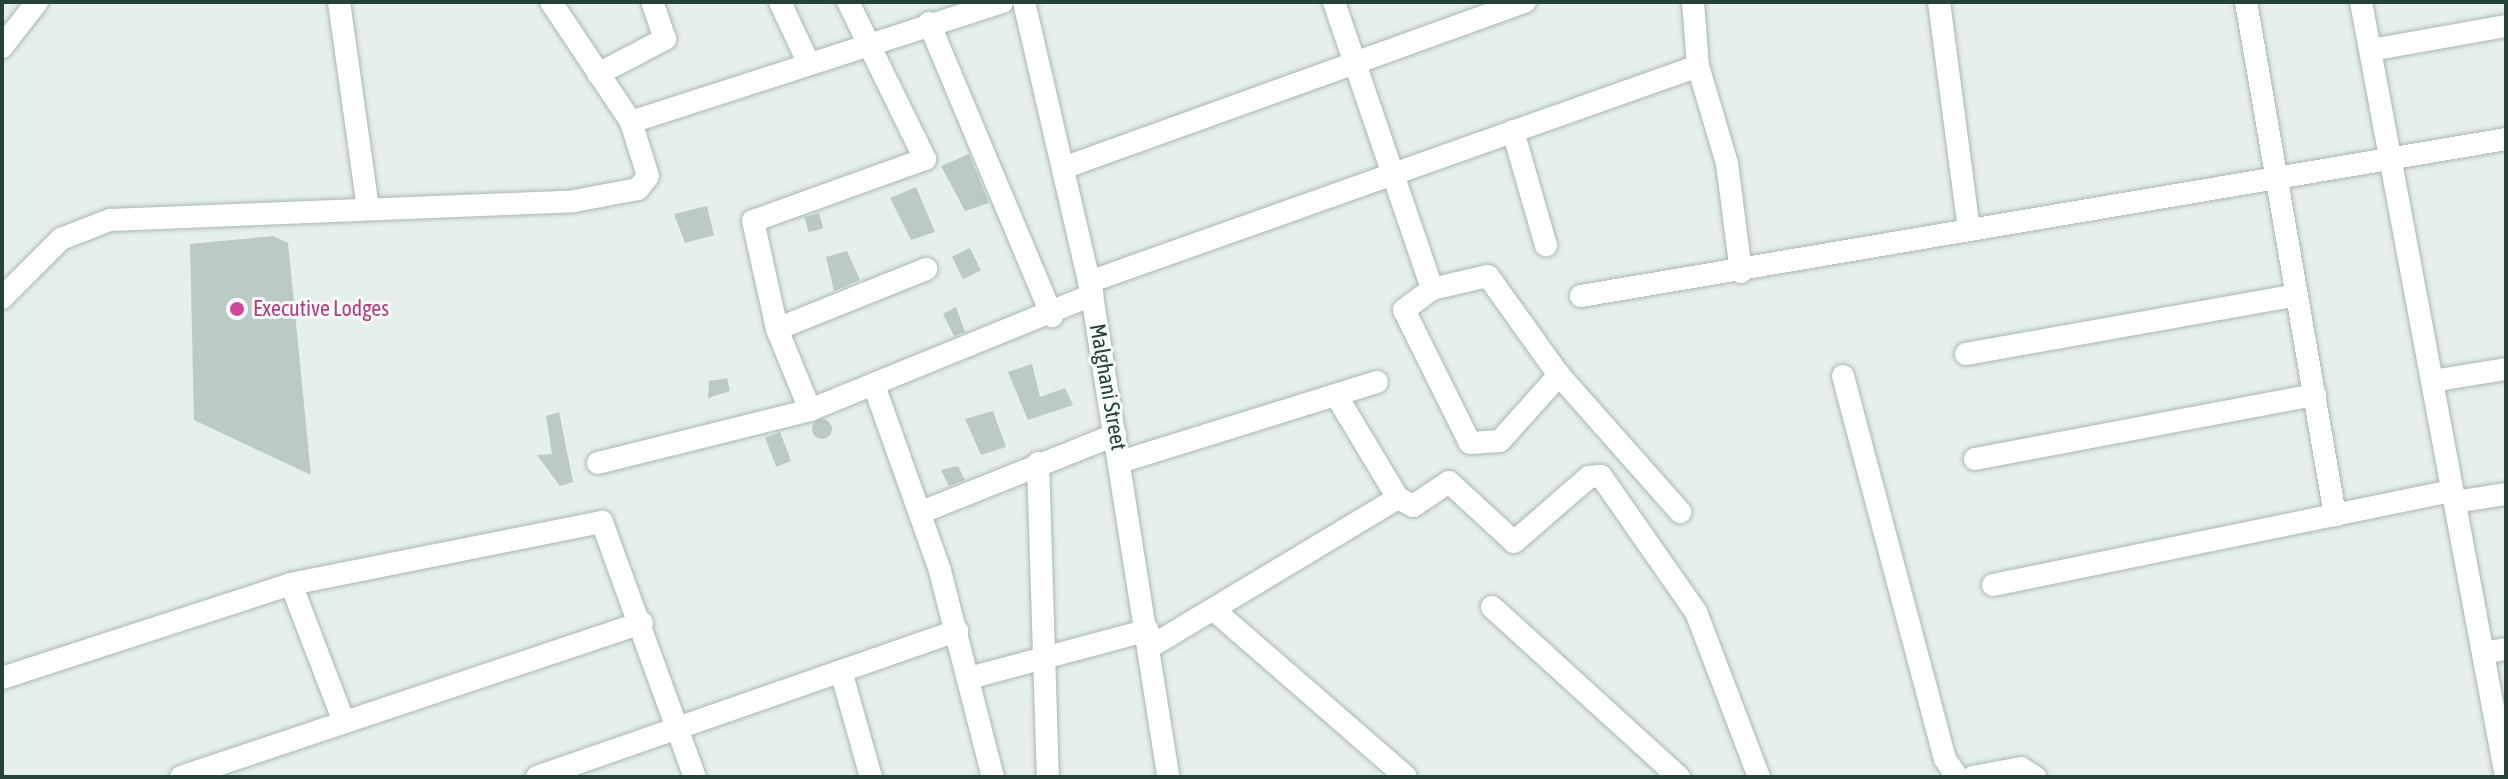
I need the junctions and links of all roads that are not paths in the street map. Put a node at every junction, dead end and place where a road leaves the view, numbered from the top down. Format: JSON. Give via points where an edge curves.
{"nodes":[{"id":1,"x":37,"y":2,"type":"edge"},
{"id":2,"x":339,"y":2,"type":"edge"},
{"id":3,"x":551,"y":2,"type":"edge"},
{"id":4,"x":652,"y":2,"type":"edge"},
{"id":5,"x":780,"y":2,"type":"edge"},
{"id":6,"x":848,"y":2,"type":"edge"},
{"id":7,"x":1002,"y":2,"type":"edge"},
{"id":8,"x":1334,"y":2,"type":"edge"},
{"id":9,"x":1525,"y":2,"type":"edge"},
{"id":10,"x":1693,"y":2,"type":"edge"},
{"id":11,"x":1939,"y":2,"type":"edge"},
{"id":12,"x":2246,"y":2,"type":"edge"},
{"id":13,"x":2361,"y":2,"type":"edge"},
{"id":14,"x":1031,"y":4,"type":"edge"},
{"id":15,"x":929,"y":23,"type":"junction"},
{"id":16,"x":2506,"y":26,"type":"edge"},
{"id":17,"x":866,"y":42,"type":"junction"},
{"id":18,"x":2,"y":47,"type":"edge"},
{"id":19,"x":2371,"y":50,"type":"junction"},
{"id":20,"x":807,"y":60,"type":"junction"},
{"id":21,"x":1354,"y":63,"type":"junction"},
{"id":22,"x":1698,"y":66,"type":"junction"},
{"id":23,"x":598,"y":74,"type":"junction"},
{"id":24,"x":631,"y":122,"type":"junction"},
{"id":25,"x":1513,"y":131,"type":"junction"},
{"id":26,"x":2506,"y":139,"type":"edge"},
{"id":27,"x":2391,"y":158,"type":"junction"},
{"id":28,"x":1063,"y":168,"type":"junction"},
{"id":29,"x":1393,"y":174,"type":"junction"},
{"id":30,"x":2276,"y":178,"type":"junction"},
{"id":31,"x":368,"y":208,"type":"junction"},
{"id":32,"x":1969,"y":230,"type":"junction"},
{"id":33,"x":1546,"y":245,"type":"dead end"},
{"id":34,"x":926,"y":269,"type":"dead end"},
{"id":35,"x":1741,"y":272,"type":"junction"},
{"id":36,"x":1091,"y":288,"type":"junction"},
{"id":37,"x":1432,"y":289,"type":"junction"},
{"id":38,"x":2296,"y":295,"type":"junction"},
{"id":39,"x":1581,"y":296,"type":"dead end"},
{"id":40,"x":2,"y":298,"type":"edge"},
{"id":41,"x":1052,"y":316,"type":"junction"},
{"id":42,"x":777,"y":329,"type":"junction"},
{"id":43,"x":1966,"y":354,"type":"dead end"},
{"id":44,"x":2506,"y":369,"type":"edge"},
{"id":45,"x":1559,"y":375,"type":"junction"},
{"id":46,"x":1843,"y":376,"type":"dead end"},
{"id":47,"x":2432,"y":381,"type":"junction"},
{"id":48,"x":1377,"y":382,"type":"dead end"},
{"id":49,"x":875,"y":388,"type":"junction"},
{"id":50,"x":1336,"y":395,"type":"junction"},
{"id":51,"x":2315,"y":395,"type":"junction"},
{"id":52,"x":810,"y":410,"type":"junction"},
{"id":53,"x":1115,"y":435,"type":"junction"},
{"id":54,"x":1975,"y":459,"type":"dead end"},
{"id":55,"x":1120,"y":462,"type":"junction"},
{"id":56,"x":598,"y":463,"type":"dead end"},
{"id":57,"x":1038,"y":463,"type":"junction"},
{"id":58,"x":2506,"y":494,"type":"edge"},
{"id":59,"x":2453,"y":496,"type":"junction"},
{"id":60,"x":1398,"y":498,"type":"junction"},
{"id":61,"x":922,"y":512,"type":"junction"},
{"id":62,"x":1680,"y":512,"type":"dead end"},
{"id":63,"x":2335,"y":515,"type":"junction"},
{"id":64,"x":291,"y":584,"type":"junction"},
{"id":65,"x":1993,"y":585,"type":"dead end"},
{"id":66,"x":1492,"y":607,"type":"dead end"},
{"id":67,"x":1214,"y":610,"type":"junction"},
{"id":68,"x":642,"y":623,"type":"junction"},
{"id":69,"x":957,"y":631,"type":"junction"},
{"id":70,"x":1149,"y":638,"type":"junction"},
{"id":71,"x":2506,"y":649,"type":"edge"},
{"id":72,"x":2483,"y":653,"type":"junction"},
{"id":73,"x":1043,"y":657,"type":"junction"},
{"id":74,"x":841,"y":671,"type":"junction"},
{"id":75,"x":2,"y":678,"type":"edge"},
{"id":76,"x":969,"y":678,"type":"junction"},
{"id":77,"x":344,"y":722,"type":"junction"},
{"id":78,"x":678,"y":727,"type":"junction"},
{"id":79,"x":181,"y":777,"type":"edge"},
{"id":80,"x":537,"y":777,"type":"edge"},
{"id":81,"x":695,"y":777,"type":"edge"},
{"id":82,"x":871,"y":777,"type":"edge"},
{"id":83,"x":993,"y":777,"type":"edge"},
{"id":84,"x":1048,"y":777,"type":"edge"},
{"id":85,"x":1168,"y":777,"type":"edge"},
{"id":86,"x":1406,"y":777,"type":"edge"},
{"id":87,"x":1679,"y":777,"type":"edge"},
{"id":88,"x":1759,"y":777,"type":"edge"},
{"id":89,"x":1957,"y":777,"type":"edge"},
{"id":90,"x":1973,"y":777,"type":"edge"},
{"id":91,"x":2035,"y":777,"type":"edge"},
{"id":92,"x":2506,"y":777,"type":"edge"}],
"edges":[{"from":1,"to":18,"type":"street"},
{"from":2,"to":31,"type":"street"},
{"from":3,"to":23,"type":"street"},
{"from":4,"to":23,"type":"street","via":[[665,39]]},
{"from":5,"to":20,"type":"street"},
{"from":6,"to":17,"type":"street"},
{"from":7,"to":15,"type":"street"},
{"from":8,"to":21,"type":"street"},
{"from":9,"to":21,"type":"street"},
{"from":10,"to":22,"type":"street"},
{"from":11,"to":32,"type":"street"},
{"from":12,"to":30,"type":"street"},
{"from":13,"to":19,"type":"street"},
{"from":14,"to":28,"type":"street","name":"Malghani Street"},
{"from":15,"to":17,"type":"street"},
{"from":15,"to":41,"type":"street"},
{"from":16,"to":19,"type":"street"},
{"from":17,"to":20,"type":"street"},
{"from":17,"to":42,"type":"street","via":[[925,159],[753,221]]},
{"from":19,"to":27,"type":"street"},
{"from":20,"to":24,"type":"street"},
{"from":21,"to":28,"type":"street"},
{"from":21,"to":29,"type":"street"},
{"from":22,"to":25,"type":"street"},
{"from":22,"to":35,"type":"street","via":[[1727,163]]},
{"from":23,"to":24,"type":"street"},
{"from":24,"to":31,"type":"street","via":[[648,176],[638,189],[574,201]]},
{"from":25,"to":29,"type":"street"},
{"from":25,"to":33,"type":"street"},
{"from":26,"to":27,"type":"street"},
{"from":27,"to":30,"type":"street"},
{"from":27,"to":47,"type":"street"},
{"from":28,"to":36,"type":"street","name":"Malghani Street"},
{"from":29,"to":36,"type":"street"},
{"from":29,"to":37,"type":"street"},
{"from":30,"to":32,"type":"street"},
{"from":30,"to":38,"type":"street"},
{"from":31,"to":40,"type":"street","via":[[110,220],[61,239]]},
{"from":32,"to":35,"type":"street"},
{"from":34,"to":42,"type":"street"},
{"from":35,"to":39,"type":"street"},
{"from":36,"to":41,"type":"street"},
{"from":36,"to":53,"type":"street","name":"Malghani Street"},
{"from":37,"to":45,"type":"street","via":[[1488,276]]},
{"from":37,"to":45,"type":"street","via":[[1404,310],[1470,443],[1500,441]]},
{"from":38,"to":43,"type":"street"},
{"from":38,"to":51,"type":"street"},
{"from":41,"to":49,"type":"street"},
{"from":42,"to":52,"type":"street"},
{"from":44,"to":47,"type":"street"},
{"from":45,"to":62,"type":"street"},
{"from":46,"to":89,"type":"street","via":[[1945,759]]},
{"from":47,"to":59,"type":"street"},
{"from":48,"to":50,"type":"street"},
{"from":49,"to":52,"type":"street"},
{"from":49,"to":61,"type":"street"},
{"from":50,"to":55,"type":"street"},
{"from":50,"to":60,"type":"street"},
{"from":51,"to":54,"type":"street"},
{"from":51,"to":63,"type":"street"},
{"from":52,"to":56,"type":"street"},
{"from":53,"to":55,"type":"street","name":"Malghani Street"},
{"from":53,"to":57,"type":"street"},
{"from":55,"to":70,"type":"street","name":"Malghani Street"},
{"from":57,"to":61,"type":"street"},
{"from":57,"to":73,"type":"street"},
{"from":58,"to":59,"type":"street"},
{"from":59,"to":63,"type":"street"},
{"from":59,"to":72,"type":"street"},
{"from":60,"to":67,"type":"street"},
{"from":60,"to":88,"type":"street","via":[[1413,506],[1449,482],[1518,543],[1589,477],[1601,476],[1696,612]]},
{"from":61,"to":69,"type":"street"},
{"from":63,"to":65,"type":"street"},
{"from":64,"to":68,"type":"street","via":[[602,522]]},
{"from":64,"to":75,"type":"street"},
{"from":64,"to":77,"type":"street"},
{"from":66,"to":87,"type":"street"},
{"from":67,"to":70,"type":"street"},
{"from":67,"to":86,"type":"street"},
{"from":68,"to":77,"type":"street"},
{"from":68,"to":78,"type":"street"},
{"from":69,"to":74,"type":"street"},
{"from":69,"to":76,"type":"street"},
{"from":70,"to":73,"type":"street"},
{"from":70,"to":85,"type":"street","name":"Malghani Street"},
{"from":71,"to":72,"type":"street"},
{"from":72,"to":92,"type":"street"},
{"from":73,"to":76,"type":"street"},
{"from":73,"to":84,"type":"street"},
{"from":74,"to":78,"type":"street"},
{"from":74,"to":82,"type":"street"},
{"from":76,"to":83,"type":"street"},
{"from":77,"to":79,"type":"street"},
{"from":78,"to":80,"type":"street"},
{"from":78,"to":81,"type":"street"},
{"from":90,"to":91,"type":"street","via":[[2021,768]]}]}
